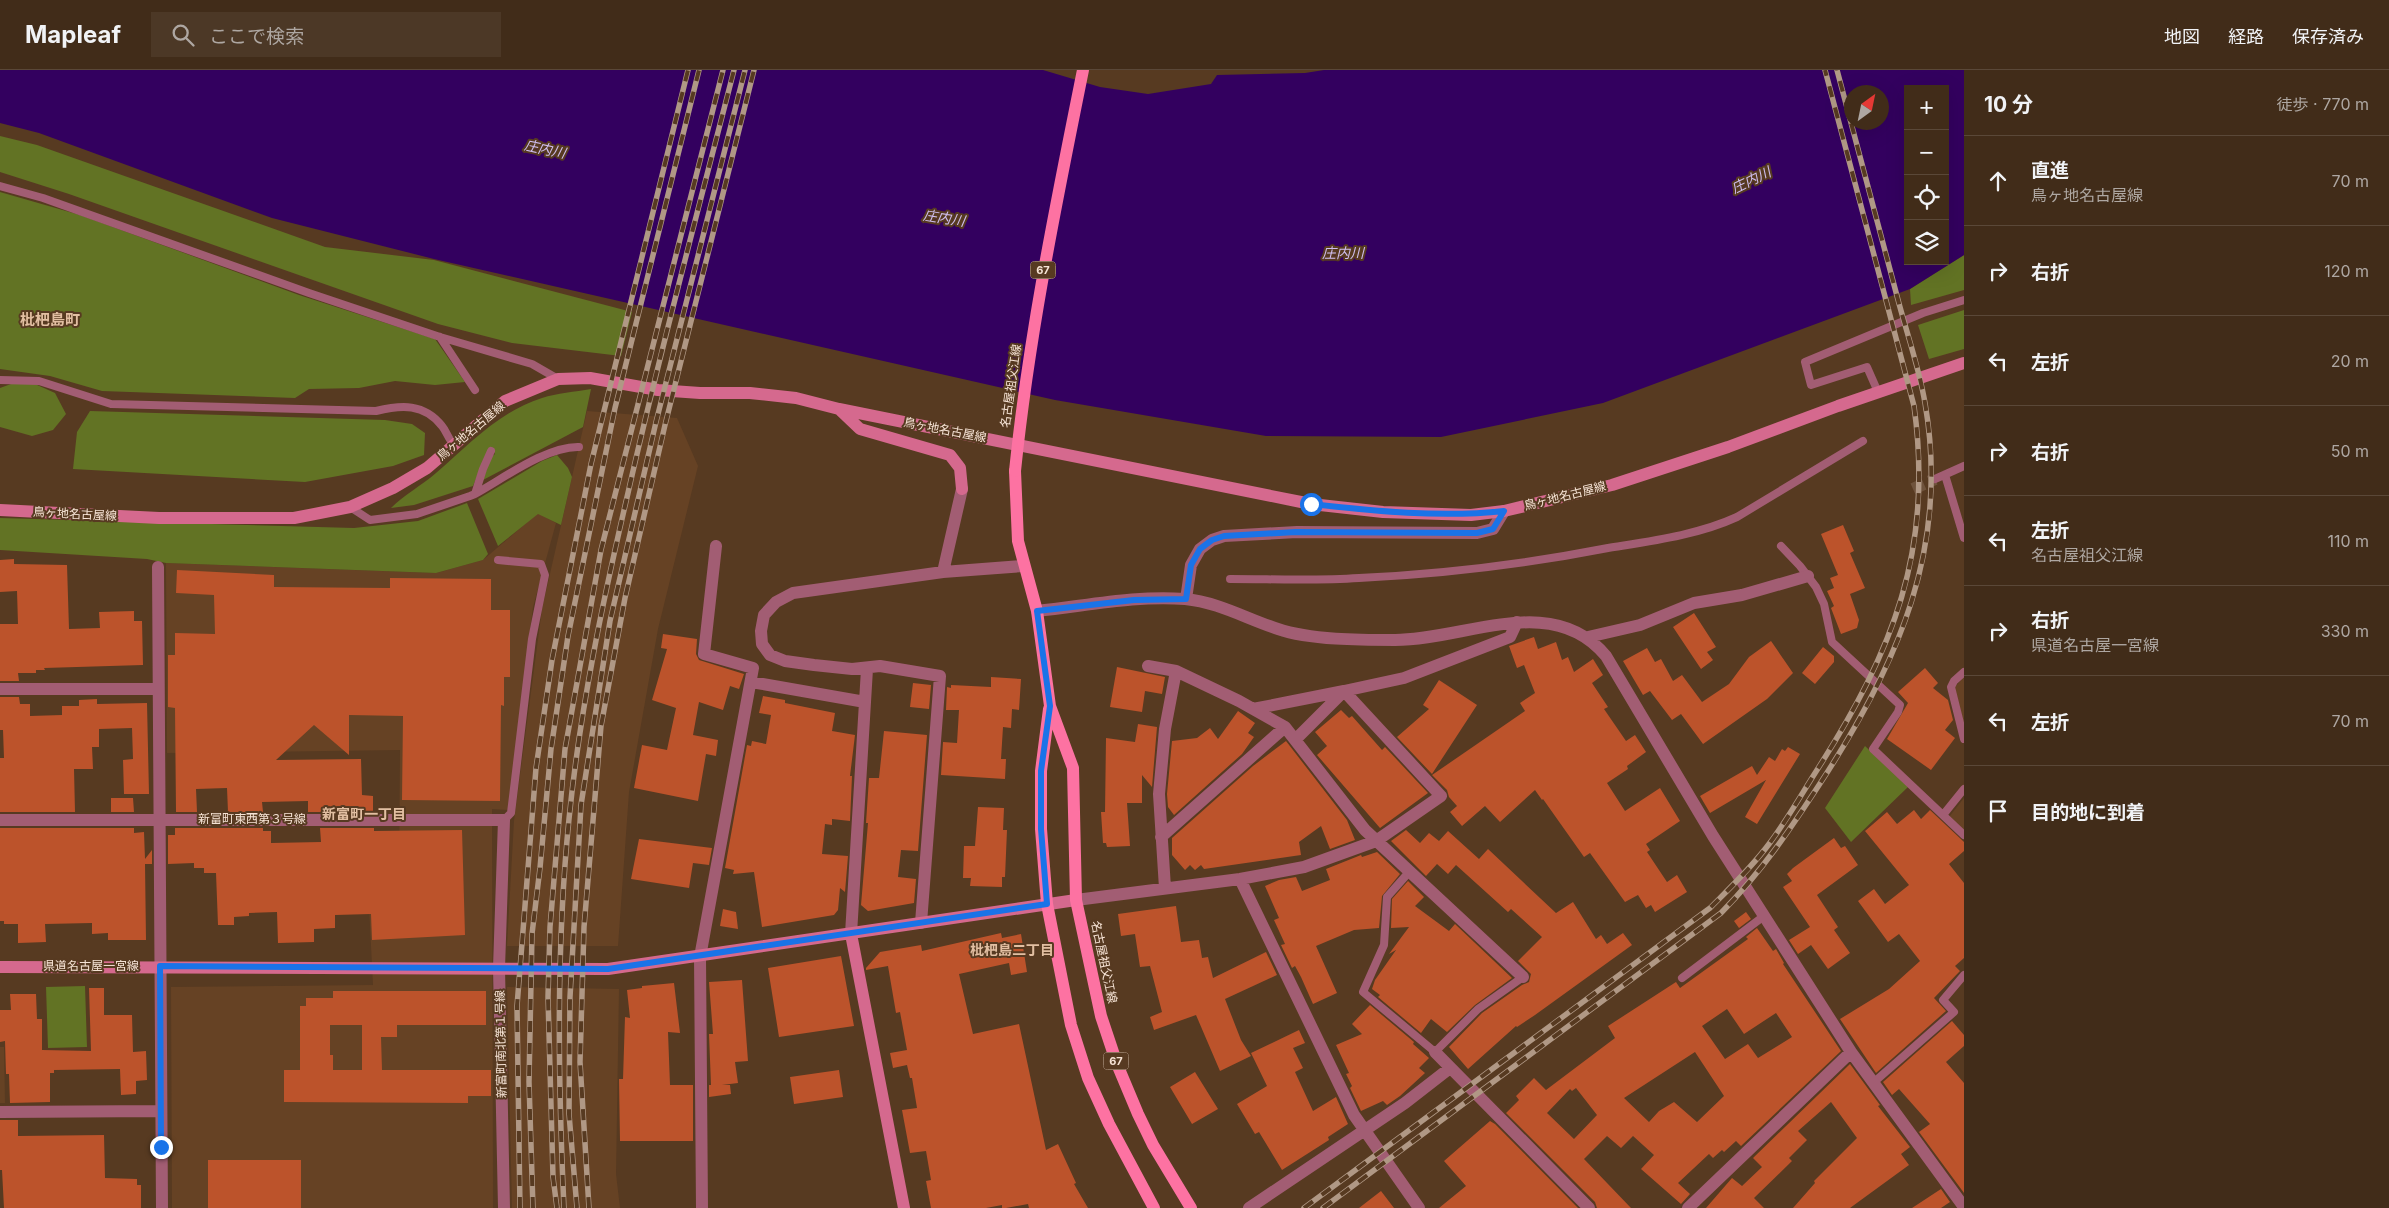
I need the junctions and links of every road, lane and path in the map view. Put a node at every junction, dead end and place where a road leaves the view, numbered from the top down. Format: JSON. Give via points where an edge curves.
{"nodes":[{"id":1,"x":1083,"y":70,"type":"edge"},
{"id":2,"x":0,"y":186,"type":"edge"},
{"id":3,"x":1964,"y":300,"type":"edge"},
{"id":4,"x":440,"y":338,"type":"junction"},
{"id":5,"x":1964,"y":364,"type":"edge"},
{"id":6,"x":558,"y":379,"type":"junction"},
{"id":7,"x":0,"y":380,"type":"edge"},
{"id":8,"x":475,"y":390,"type":"dead end"},
{"id":9,"x":1878,"y":392,"type":"junction"},
{"id":10,"x":839,"y":409,"type":"junction"},
{"id":11,"x":1862,"y":441,"type":"dead end"},
{"id":12,"x":455,"y":446,"type":"junction"},
{"id":13,"x":580,"y":448,"type":"dead end"},
{"id":14,"x":491,"y":451,"type":"dead end"},
{"id":15,"x":1964,"y":466,"type":"edge"},
{"id":16,"x":1945,"y":475,"type":"junction"},
{"id":17,"x":1935,"y":480,"type":"tunnel mouth"},
{"id":18,"x":962,"y":489,"type":"joint"},
{"id":19,"x":475,"y":494,"type":"junction"},
{"id":20,"x":350,"y":507,"type":"junction"},
{"id":21,"x":0,"y":510,"type":"edge"},
{"id":22,"x":1504,"y":511,"type":"junction"},
{"id":23,"x":1964,"y":538,"type":"edge"},
{"id":24,"x":716,"y":546,"type":"dead end"},
{"id":25,"x":1781,"y":546,"type":"dead end"},
{"id":26,"x":498,"y":560,"type":"dead end"},
{"id":27,"x":1023,"y":566,"type":"junction"},
{"id":28,"x":158,"y":567,"type":"dead end"},
{"id":29,"x":942,"y":572,"type":"junction"},
{"id":30,"x":1808,"y":576,"type":"junction"},
{"id":31,"x":1230,"y":579,"type":"dead end"},
{"id":32,"x":1186,"y":599,"type":"junction"},
{"id":33,"x":1037,"y":611,"type":"junction"},
{"id":34,"x":1517,"y":622,"type":"junction"},
{"id":35,"x":1588,"y":637,"type":"junction"},
{"id":36,"x":1148,"y":666,"type":"dead end"},
{"id":37,"x":867,"y":669,"type":"junction"},
{"id":38,"x":1176,"y":671,"type":"junction"},
{"id":39,"x":1964,"y":672,"type":"edge"},
{"id":40,"x":751,"y":682,"type":"junction"},
{"id":41,"x":0,"y":689,"type":"edge"},
{"id":42,"x":158,"y":689,"type":"junction"},
{"id":43,"x":1344,"y":691,"type":"junction"},
{"id":44,"x":865,"y":702,"type":"junction"},
{"id":45,"x":1050,"y":706,"type":"junction"},
{"id":46,"x":1253,"y":709,"type":"junction"},
{"id":47,"x":1284,"y":726,"type":"junction"},
{"id":48,"x":1296,"y":739,"type":"junction"},
{"id":49,"x":1964,"y":739,"type":"edge"},
{"id":50,"x":1964,"y":789,"type":"edge"},
{"id":51,"x":1943,"y":816,"type":"junction"},
{"id":52,"x":158,"y":819,"type":"junction"},
{"id":53,"x":0,"y":820,"type":"edge"},
{"id":54,"x":504,"y":820,"type":"junction"},
{"id":55,"x":1964,"y":835,"type":"edge"},
{"id":56,"x":1161,"y":837,"type":"junction"},
{"id":57,"x":1376,"y":841,"type":"junction"},
{"id":58,"x":1410,"y":872,"type":"junction"},
{"id":59,"x":1240,"y":878,"type":"junction"},
{"id":60,"x":1165,"y":888,"type":"junction"},
{"id":61,"x":1076,"y":900,"type":"junction"},
{"id":62,"x":1047,"y":904,"type":"junction"},
{"id":63,"x":1764,"y":916,"type":"junction"},
{"id":64,"x":921,"y":923,"type":"junction"},
{"id":65,"x":851,"y":934,"type":"junction"},
{"id":66,"x":700,"y":957,"type":"junction"},
{"id":67,"x":160,"y":966,"type":"junction"},
{"id":68,"x":0,"y":967,"type":"edge"},
{"id":69,"x":499,"y":968,"type":"junction"},
{"id":70,"x":1964,"y":975,"type":"edge"},
{"id":71,"x":1523,"y":977,"type":"joint"},
{"id":72,"x":1682,"y":978,"type":"dead end"},
{"id":73,"x":1435,"y":1052,"type":"junction"},
{"id":74,"x":1850,"y":1052,"type":"junction"},
{"id":75,"x":1450,"y":1068,"type":"junction"},
{"id":76,"x":1873,"y":1083,"type":"junction"},
{"id":77,"x":161,"y":1111,"type":"junction"},
{"id":78,"x":0,"y":1112,"type":"edge"},
{"id":79,"x":1364,"y":1130,"type":"junction"},
{"id":80,"x":1151,"y":1207,"type":"edge"},
{"id":81,"x":162,"y":1208,"type":"edge"},
{"id":82,"x":504,"y":1208,"type":"edge"},
{"id":83,"x":702,"y":1208,"type":"edge"},
{"id":84,"x":904,"y":1208,"type":"edge"},
{"id":85,"x":1191,"y":1208,"type":"edge"},
{"id":86,"x":1249,"y":1208,"type":"edge"},
{"id":87,"x":1419,"y":1208,"type":"edge"},
{"id":88,"x":1588,"y":1208,"type":"edge"},
{"id":89,"x":1688,"y":1208,"type":"edge"},
{"id":90,"x":1964,"y":1208,"type":"edge"}],
"edges":[{"from":1,"to":27,"type":"main road","name":"名古屋祖父江線","number":"67","bridge":true,"via":[[1040,285],[1021,410],[1015,471],[1018,541]]},
{"from":2,"to":4,"type":"lane","via":[[43,198]]},
{"from":3,"to":9,"type":"lane","via":[[1805,362],[1811,385],[1867,367]]},
{"from":4,"to":6,"type":"lane","via":[[532,364]]},
{"from":4,"to":8,"type":"lane"},
{"from":5,"to":9,"type":"main road","name":"鳥ヶ地名古屋線"},
{"from":6,"to":10,"type":"main road","name":"鳥ヶ地名古屋線","via":[[590,378],[658,390],[750,393],[796,398]]},
{"from":6,"to":12,"type":"main road","name":"鳥ヶ地名古屋線","via":[[505,401],[477,422]]},
{"from":7,"to":12,"type":"lane","via":[[39,381],[111,404],[376,410],[411,406],[436,420]]},
{"from":9,"to":22,"type":"main road","name":"鳥ヶ地名古屋線","via":[[1612,485]]},
{"from":10,"to":18,"type":"main road","via":[[860,428],[950,455],[960,468]]},
{"from":10,"to":22,"type":"main road","name":"鳥ヶ地名古屋線","via":[[1311,504],[1383,512],[1471,515]]},
{"from":11,"to":31,"type":"lane","via":[[1719,525],[1651,541],[1470,570],[1351,579]]},
{"from":12,"to":20,"type":"main road","name":"鳥ヶ地名古屋線","via":[[427,468],[393,488]]},
{"from":13,"to":19,"type":"lane","via":[[557,450],[536,459]]},
{"from":14,"to":19,"type":"lane"},
{"from":15,"to":16,"type":"lane"},
{"from":16,"to":17,"type":"lane"},
{"from":16,"to":23,"type":"lane"},
{"from":18,"to":29,"type":"street"},
{"from":19,"to":20,"type":"lane","via":[[417,514],[370,520]]},
{"from":20,"to":21,"type":"main road","name":"鳥ヶ地名古屋線","via":[[294,518],[159,518]]},
{"from":22,"to":32,"type":"street","via":[[1493,529],[1477,533],[1296,532],[1224,536],[1200,549],[1191,565]]},
{"from":24,"to":40,"type":"street","via":[[704,654],[753,668]]},
{"from":25,"to":30,"type":"lane"},
{"from":26,"to":54,"type":"lane","via":[[541,564],[545,575],[532,640],[510,813]]},
{"from":27,"to":29,"type":"street"},
{"from":27,"to":33,"type":"main road","name":"名古屋祖父江線","number":"67"},
{"from":28,"to":42,"type":"street"},
{"from":29,"to":37,"type":"street","via":[[793,593],[776,602],[764,615],[762,644],[770,655],[785,661]]},
{"from":30,"to":35,"type":"street","via":[[1742,595],[1694,603],[1640,625]]},
{"from":30,"to":51,"type":"lane","via":[[1824,604],[1832,642],[1900,705],[1873,749]]},
{"from":32,"to":33,"type":"street","via":[[1134,600]]},
{"from":32,"to":34,"type":"street","via":[[1234,612],[1279,630],[1312,636],[1429,639]]},
{"from":33,"to":45,"type":"main road","name":"名古屋祖父江線","number":"67"},
{"from":34,"to":35,"type":"street","via":[[1561,626]]},
{"from":34,"to":43,"type":"street","via":[[1510,637],[1404,678]]},
{"from":35,"to":63,"type":"street","via":[[1606,656]]},
{"from":36,"to":38,"type":"street"},
{"from":37,"to":44,"type":"street"},
{"from":37,"to":64,"type":"street","via":[[880,666],[940,676]]},
{"from":38,"to":46,"type":"street"},
{"from":38,"to":56,"type":"street","via":[[1165,729],[1159,794]]},
{"from":39,"to":49,"type":"lane","via":[[1951,687]]},
{"from":40,"to":44,"type":"street"},
{"from":40,"to":66,"type":"street"},
{"from":41,"to":42,"type":"street"},
{"from":42,"to":52,"type":"street"},
{"from":43,"to":46,"type":"street"},
{"from":43,"to":48,"type":"street"},
{"from":43,"to":57,"type":"street","via":[[1441,796]]},
{"from":44,"to":65,"type":"street"},
{"from":45,"to":61,"type":"main road","name":"名古屋祖父江線","number":"67","via":[[1074,768]]},
{"from":45,"to":62,"type":"main road","name":"名古屋祖父江線","number":"67","via":[[1041,771],[1041,829]]},
{"from":46,"to":47,"type":"street"},
{"from":47,"to":48,"type":"street"},
{"from":47,"to":56,"type":"street"},
{"from":48,"to":57,"type":"street"},
{"from":50,"to":51,"type":"lane"},
{"from":51,"to":55,"type":"lane"},
{"from":52,"to":53,"type":"street","name":"新富町東西第３号線"},
{"from":52,"to":54,"type":"street","name":"新富町東西第３号線"},
{"from":52,"to":67,"type":"street"},
{"from":54,"to":69,"type":"street","name":"新富町南北第１号線"},
{"from":56,"to":60,"type":"street"},
{"from":57,"to":58,"type":"street"},
{"from":57,"to":59,"type":"street","via":[[1304,867]]},
{"from":58,"to":71,"type":"street"},
{"from":58,"to":73,"type":"lane","via":[[1388,897],[1384,945],[1363,992]]},
{"from":59,"to":60,"type":"street"},
{"from":59,"to":79,"type":"street"},
{"from":60,"to":61,"type":"street"},
{"from":61,"to":62,"type":"main road","name":"県道名古屋一宮線"},
{"from":61,"to":85,"type":"main road","name":"名古屋祖父江線","number":"67","via":[[1101,1016],[1117,1064],[1153,1145]]},
{"from":62,"to":64,"type":"main road","name":"県道名古屋一宮線"},
{"from":62,"to":80,"type":"main road","name":"名古屋祖父江線","number":"67","via":[[1071,1025],[1088,1078]]},
{"from":63,"to":72,"type":"lane"},
{"from":63,"to":74,"type":"street"},
{"from":64,"to":65,"type":"main road","name":"県道名古屋一宮線"},
{"from":65,"to":66,"type":"main road","name":"県道名古屋一宮線"},
{"from":65,"to":84,"type":"main road"},
{"from":66,"to":69,"type":"main road","name":"県道名古屋一宮線","via":[[608,969]]},
{"from":66,"to":83,"type":"street"},
{"from":67,"to":68,"type":"main road","name":"県道名古屋一宮線"},
{"from":67,"to":69,"type":"main road","name":"県道名古屋一宮線"},
{"from":67,"to":77,"type":"street"},
{"from":69,"to":82,"type":"street","name":"新富町南北第１号線"},
{"from":70,"to":76,"type":"lane","via":[[1943,1000],[1954,1012]]},
{"from":71,"to":73,"type":"lane","via":[[1478,1009]]},
{"from":73,"to":75,"type":"street"},
{"from":74,"to":76,"type":"street"},
{"from":74,"to":89,"type":"street"},
{"from":75,"to":79,"type":"street"},
{"from":75,"to":88,"type":"street"},
{"from":76,"to":90,"type":"street"},
{"from":77,"to":78,"type":"street"},
{"from":77,"to":81,"type":"street"},
{"from":79,"to":86,"type":"street"},
{"from":79,"to":87,"type":"street"}]}
